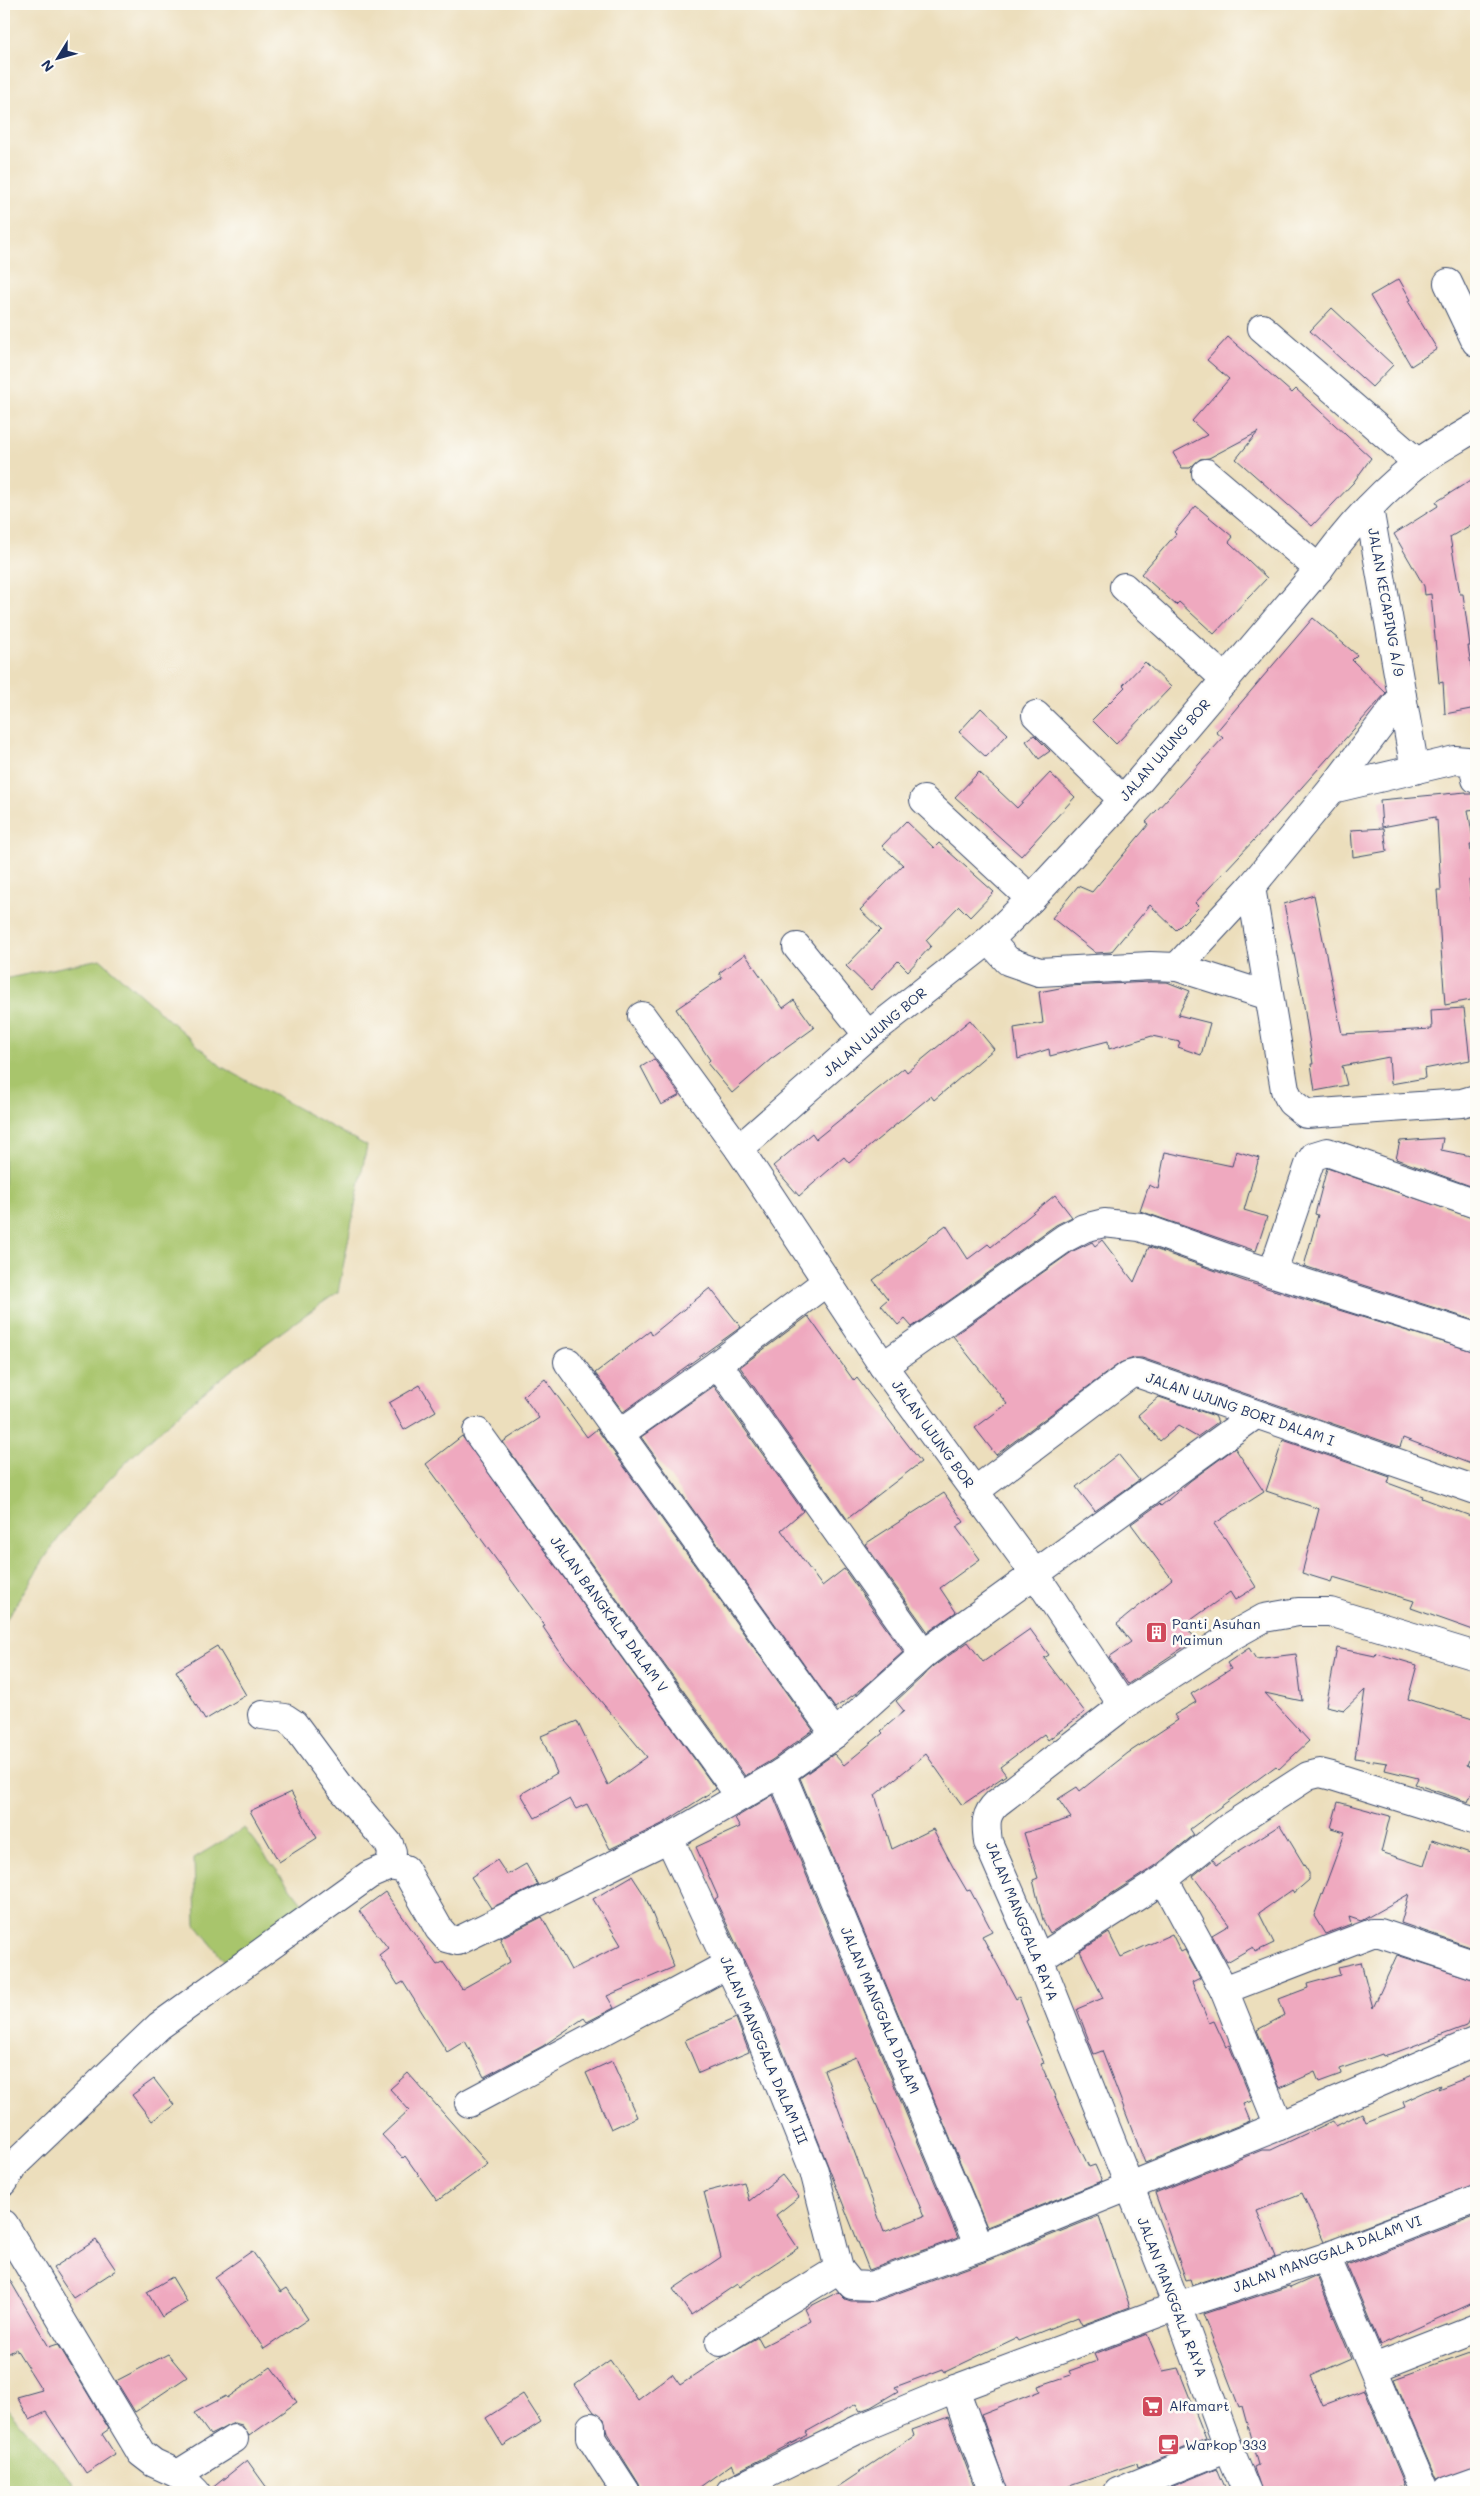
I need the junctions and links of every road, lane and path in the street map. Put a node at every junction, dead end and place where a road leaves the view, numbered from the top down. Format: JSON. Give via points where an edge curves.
{"nodes":[{"id":1,"x":1448,"y":283,"type":"dead end"},
{"id":2,"x":1262,"y":328,"type":"dead end"},
{"id":3,"x":1476,"y":342,"type":"edge"},
{"id":4,"x":1476,"y":427,"type":"edge"},
{"id":5,"x":1418,"y":463,"type":"junction"},
{"id":6,"x":1206,"y":473,"type":"dead end"},
{"id":7,"x":1369,"y":508,"type":"junction"},
{"id":8,"x":1319,"y":569,"type":"junction"},
{"id":9,"x":1124,"y":587,"type":"dead end"},
{"id":10,"x":1226,"y":680,"type":"junction"},
{"id":11,"x":1402,"y":697,"type":"junction"},
{"id":12,"x":1036,"y":715,"type":"dead end"},
{"id":13,"x":1415,"y":770,"type":"junction"},
{"id":14,"x":1476,"y":779,"type":"edge"},
{"id":15,"x":1332,"y":789,"type":"junction"},
{"id":16,"x":924,"y":800,"type":"dead end"},
{"id":17,"x":1123,"y":800,"type":"junction"},
{"id":18,"x":1251,"y":887,"type":"junction"},
{"id":19,"x":1031,"y":899,"type":"junction"},
{"id":20,"x":989,"y":940,"type":"junction"},
{"id":21,"x":797,"y":947,"type":"dead end"},
{"id":22,"x":1177,"y":967,"type":"junction"},
{"id":23,"x":1269,"y":996,"type":"junction"},
{"id":24,"x":642,"y":1016,"type":"dead end"},
{"id":25,"x":868,"y":1035,"type":"junction"},
{"id":26,"x":1476,"y":1099,"type":"edge"},
{"id":27,"x":739,"y":1149,"type":"junction"},
{"id":28,"x":1476,"y":1204,"type":"edge"},
{"id":29,"x":1273,"y":1271,"type":"junction"},
{"id":30,"x":826,"y":1282,"type":"junction"},
{"id":31,"x":1476,"y":1337,"type":"edge"},
{"id":32,"x":568,"y":1362,"type":"dead end"},
{"id":33,"x":718,"y":1364,"type":"junction"},
{"id":34,"x":883,"y":1366,"type":"junction"},
{"id":35,"x":1255,"y":1415,"type":"junction"},
{"id":36,"x":477,"y":1432,"type":"dead end"},
{"id":37,"x":619,"y":1434,"type":"junction"},
{"id":38,"x":1476,"y":1490,"type":"edge"},
{"id":39,"x":975,"y":1491,"type":"junction"},
{"id":40,"x":1035,"y":1574,"type":"junction"},
{"id":41,"x":924,"y":1654,"type":"junction"},
{"id":42,"x":1476,"y":1656,"type":"edge"},
{"id":43,"x":1123,"y":1706,"type":"junction"},
{"id":44,"x":262,"y":1714,"type":"dead end"},
{"id":45,"x":835,"y":1734,"type":"junction"},
{"id":46,"x":781,"y":1773,"type":"junction"},
{"id":47,"x":740,"y":1796,"type":"junction"},
{"id":48,"x":1476,"y":1821,"type":"edge"},
{"id":49,"x":669,"y":1838,"type":"junction"},
{"id":50,"x":390,"y":1866,"type":"junction"},
{"id":51,"x":1164,"y":1879,"type":"junction"},
{"id":52,"x":1039,"y":1959,"type":"junction"},
{"id":53,"x":729,"y":1964,"type":"junction"},
{"id":54,"x":1476,"y":1965,"type":"edge"},
{"id":55,"x":1224,"y":1990,"type":"junction"},
{"id":56,"x":1476,"y":2041,"type":"edge"},
{"id":57,"x":469,"y":2103,"type":"dead end"},
{"id":58,"x":1279,"y":2126,"type":"junction"},
{"id":59,"x":4,"y":2182,"type":"edge"},
{"id":60,"x":1128,"y":2186,"type":"junction"},
{"id":61,"x":1476,"y":2199,"type":"edge"},
{"id":62,"x":4,"y":2224,"type":"edge"},
{"id":63,"x":979,"y":2247,"type":"junction"},
{"id":64,"x":1326,"y":2258,"type":"junction"},
{"id":65,"x":839,"y":2269,"type":"junction"},
{"id":66,"x":1177,"y":2306,"type":"junction"},
{"id":67,"x":1476,"y":2328,"type":"edge"},
{"id":68,"x":720,"y":2342,"type":"dead end"},
{"id":69,"x":1374,"y":2368,"type":"junction"},
{"id":70,"x":955,"y":2389,"type":"junction"},
{"id":71,"x":591,"y":2433,"type":"dead end"},
{"id":72,"x":234,"y":2439,"type":"dead end"},
{"id":73,"x":1228,"y":2447,"type":"junction"},
{"id":74,"x":1476,"y":2482,"type":"edge"},
{"id":75,"x":187,"y":2483,"type":"edge"},
{"id":76,"x":738,"y":2490,"type":"edge"},
{"id":77,"x":626,"y":2492,"type":"edge"},
{"id":78,"x":993,"y":2492,"type":"edge"},
{"id":79,"x":1118,"y":2492,"type":"edge"},
{"id":80,"x":1247,"y":2492,"type":"edge"},
{"id":81,"x":1425,"y":2492,"type":"edge"},
{"id":82,"x":1448,"y":2492,"type":"edge"}],
"edges":[{"from":1,"to":3,"type":"street"},
{"from":2,"to":5,"type":"street"},
{"from":4,"to":5,"type":"street","name":"JALAN UJUNG BOR"},
{"from":5,"to":7,"type":"street","name":"JALAN UJUNG BOR"},
{"from":6,"to":8,"type":"street"},
{"from":7,"to":8,"type":"street","name":"JALAN UJUNG BOR"},
{"from":7,"to":11,"type":"street","name":"JALAN KECAPING A/9"},
{"from":8,"to":10,"type":"street","name":"JALAN UJUNG BOR"},
{"from":9,"to":10,"type":"street"},
{"from":10,"to":17,"type":"street","name":"JALAN UJUNG BOR"},
{"from":11,"to":13,"type":"street","name":"JALAN KECAPING A/9"},
{"from":11,"to":15,"type":"street"},
{"from":12,"to":17,"type":"street"},
{"from":13,"to":14,"type":"street","via":[[1463,759],[1474,768]]},
{"from":13,"to":15,"type":"street"},
{"from":15,"to":18,"type":"street"},
{"from":16,"to":19,"type":"street"},
{"from":17,"to":19,"type":"street","name":"JALAN UJUNG BOR"},
{"from":18,"to":22,"type":"street"},
{"from":18,"to":23,"type":"street"},
{"from":19,"to":20,"type":"street","name":"JALAN UJUNG BOR"},
{"from":20,"to":22,"type":"street","via":[[1008,962],[1039,972]]},
{"from":20,"to":25,"type":"street","name":"JALAN UJUNG BOR"},
{"from":21,"to":25,"type":"street"},
{"from":22,"to":23,"type":"street"},
{"from":23,"to":26,"type":"street","via":[[1286,1090],[1291,1102],[1306,1114],[1462,1103]]},
{"from":24,"to":27,"type":"street"},
{"from":25,"to":27,"type":"street","name":"JALAN UJUNG BOR"},
{"from":27,"to":30,"type":"street","name":"JALAN UJUNG BOR"},
{"from":28,"to":29,"type":"street","via":[[1353,1159],[1320,1153],[1310,1162]]},
{"from":29,"to":31,"type":"street"},
{"from":29,"to":34,"type":"street","via":[[1140,1227],[1113,1223],[1093,1225],[1065,1238]]},
{"from":30,"to":33,"type":"street"},
{"from":30,"to":34,"type":"street","name":"JALAN UJUNG BOR"},
{"from":32,"to":37,"type":"street"},
{"from":33,"to":37,"type":"street"},
{"from":33,"to":41,"type":"street"},
{"from":34,"to":39,"type":"street","name":"JALAN UJUNG BOR"},
{"from":35,"to":38,"type":"street","name":"JALAN UJUNG BORI DALAM I"},
{"from":35,"to":39,"type":"street","name":"JALAN UJUNG BORI DALAM I","via":[[1149,1376],[1133,1374]]},
{"from":35,"to":40,"type":"street"},
{"from":36,"to":47,"type":"street","name":"JALAN BANGKALA DALAM V"},
{"from":37,"to":45,"type":"street"},
{"from":39,"to":40,"type":"street","name":"JALAN UJUNG BOR"},
{"from":40,"to":41,"type":"street"},
{"from":40,"to":43,"type":"street","name":"JALAN UJUNG BOR"},
{"from":41,"to":45,"type":"street"},
{"from":42,"to":43,"type":"street","name":"JALAN MANGGALA RAYA","via":[[1330,1612],[1298,1612],[1264,1618]]},
{"from":43,"to":52,"type":"street","name":"JALAN MANGGALA RAYA","via":[[997,1803],[987,1815],[988,1842]]},
{"from":44,"to":50,"type":"street","via":[[286,1718],[300,1730],[342,1789],[389,1844],[392,1852]]},
{"from":45,"to":46,"type":"street"},
{"from":46,"to":47,"type":"street"},
{"from":46,"to":63,"type":"street","name":"JALAN MANGGALA DALAM"},
{"from":47,"to":49,"type":"street"},
{"from":48,"to":51,"type":"street","via":[[1320,1773],[1299,1781],[1229,1827]]},
{"from":49,"to":50,"type":"street","via":[[458,1941],[447,1938],[439,1929],[405,1869]]},
{"from":49,"to":53,"type":"street","name":"JALAN MANGGALA DALAM III"},
{"from":50,"to":59,"type":"street","via":[[369,1875],[159,2026],[14,2165]]},
{"from":51,"to":52,"type":"street"},
{"from":51,"to":55,"type":"street"},
{"from":52,"to":60,"type":"street","name":"JALAN MANGGALA RAYA"},
{"from":53,"to":57,"type":"street"},
{"from":53,"to":65,"type":"street","name":"JALAN MANGGALA DALAM III","via":[[814,2171]]},
{"from":54,"to":55,"type":"street","via":[[1380,1932]]},
{"from":55,"to":58,"type":"street"},
{"from":56,"to":58,"type":"street"},
{"from":58,"to":60,"type":"street"},
{"from":60,"to":63,"type":"street"},
{"from":60,"to":66,"type":"street","name":"JALAN MANGGALA RAYA"},
{"from":61,"to":64,"type":"street","name":"JALAN MANGGALA DALAM VI"},
{"from":62,"to":75,"type":"street","via":[[142,2453]]},
{"from":63,"to":65,"type":"street","via":[[871,2286],[852,2285]]},
{"from":64,"to":66,"type":"street","name":"JALAN MANGGALA DALAM VI"},
{"from":64,"to":69,"type":"street"},
{"from":65,"to":68,"type":"street"},
{"from":66,"to":70,"type":"street","name":"JALAN MANGGALA DALAM VI"},
{"from":66,"to":73,"type":"street","name":"JALAN MANGGALA RAYA"},
{"from":67,"to":69,"type":"street"},
{"from":69,"to":81,"type":"street"},
{"from":70,"to":76,"type":"street","name":"JALAN MANGGALA DALAM VI","via":[[861,2428]]},
{"from":70,"to":78,"type":"street"},
{"from":71,"to":77,"type":"street"},
{"from":72,"to":75,"type":"street"},
{"from":73,"to":79,"type":"street"},
{"from":73,"to":80,"type":"street","name":"JALAN MANGGALA RAYA"},
{"from":74,"to":82,"type":"street"}]}
